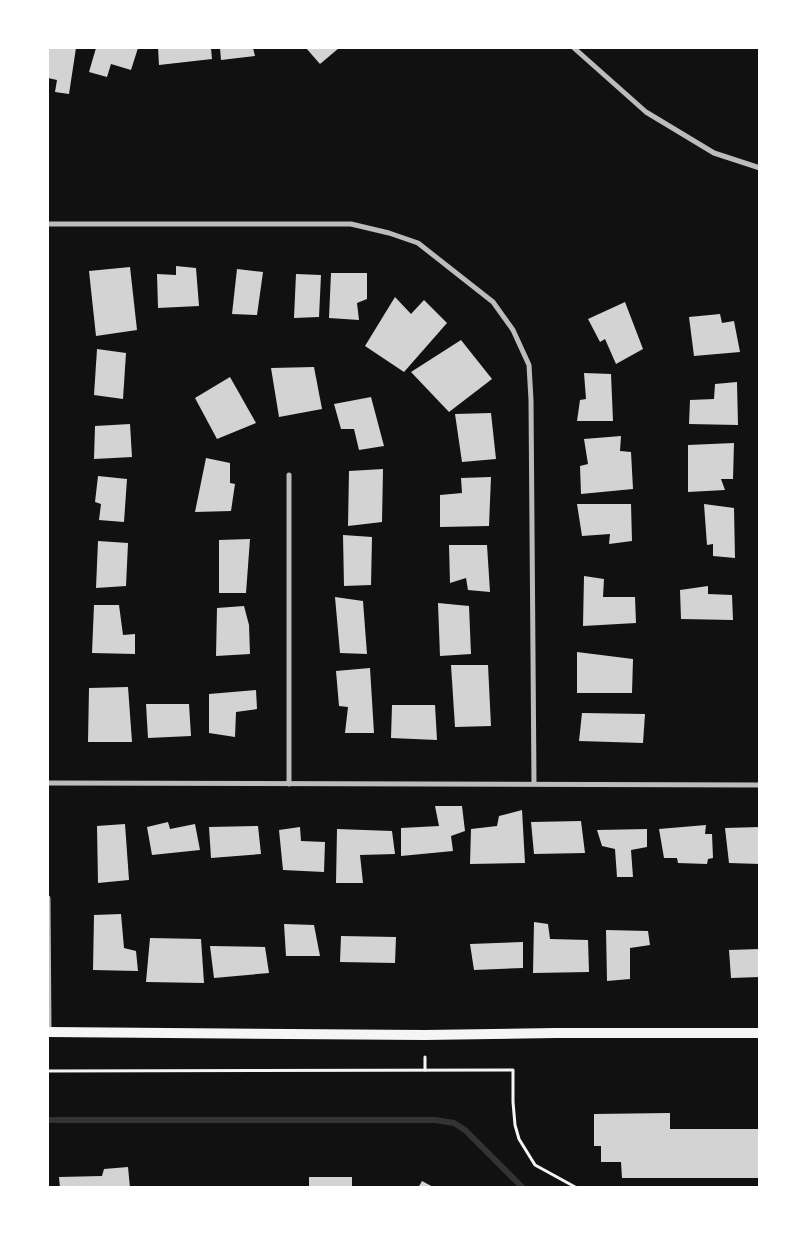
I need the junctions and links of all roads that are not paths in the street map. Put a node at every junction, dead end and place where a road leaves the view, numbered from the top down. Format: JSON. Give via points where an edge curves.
{"nodes":[{"id":1,"x":574,"y":48,"type":"edge"},
{"id":2,"x":760,"y":168,"type":"edge"},
{"id":3,"x":48,"y":224,"type":"edge"},
{"id":4,"x":289,"y":475,"type":"dead end"},
{"id":5,"x":48,"y":783,"type":"edge"},
{"id":6,"x":289,"y":784,"type":"junction"},
{"id":7,"x":534,"y":784,"type":"junction"},
{"id":8,"x":760,"y":785,"type":"edge"},
{"id":9,"x":48,"y":898,"type":"edge"},
{"id":10,"x":48,"y":1032,"type":"edge"},
{"id":11,"x":760,"y":1033,"type":"edge"}],
"edges":[{"from":1,"to":2,"type":"street","via":[[646,112],[714,153]]},
{"from":3,"to":7,"type":"street","via":[[351,224],[418,243],[493,302],[514,330],[529,365]]},
{"from":4,"to":6,"type":"street"},
{"from":5,"to":6,"type":"street"},
{"from":6,"to":7,"type":"street"},
{"from":7,"to":8,"type":"street"},
{"from":9,"to":10,"type":"street"},
{"from":10,"to":11,"type":"main road"}]}
